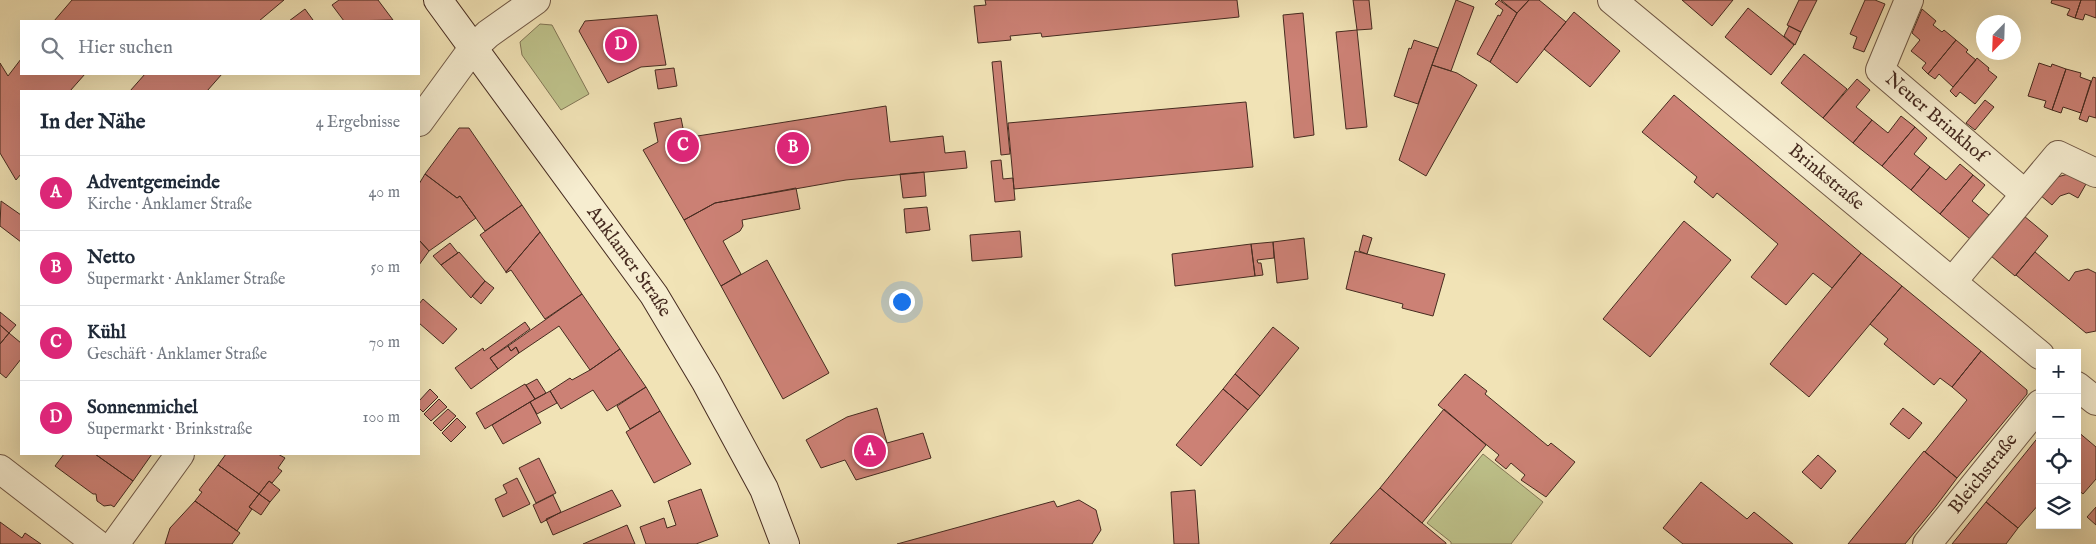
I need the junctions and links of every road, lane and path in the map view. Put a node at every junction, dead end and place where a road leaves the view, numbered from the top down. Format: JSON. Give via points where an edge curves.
{"nodes":[{"id":1,"x":438,"y":0,"type":"edge"},
{"id":2,"x":536,"y":0,"type":"edge"},
{"id":3,"x":1612,"y":0,"type":"edge"},
{"id":4,"x":1909,"y":0,"type":"edge"},
{"id":5,"x":473,"y":48,"type":"junction"},
{"id":6,"x":420,"y":121,"type":"edge"},
{"id":7,"x":2096,"y":173,"type":"edge"},
{"id":8,"x":2025,"y":194,"type":"junction"},
{"id":9,"x":1952,"y":282,"type":"junction"},
{"id":10,"x":2036,"y":352,"type":"edge"},
{"id":11,"x":2081,"y":389,"type":"edge"},
{"id":12,"x":2096,"y":401,"type":"edge"},
{"id":13,"x":2036,"y":409,"type":"edge"},
{"id":14,"x":179,"y":455,"type":"edge"},
{"id":15,"x":0,"y":469,"type":"edge"},
{"id":16,"x":97,"y":544,"type":"edge"},
{"id":17,"x":115,"y":544,"type":"edge"},
{"id":18,"x":785,"y":544,"type":"edge"},
{"id":19,"x":1927,"y":544,"type":"edge"}],
"edges":[{"from":1,"to":5,"type":"street","name":"Anklamer Straße"},
{"from":2,"to":5,"type":"street"},
{"from":3,"to":9,"type":"street","name":"Brinkstraße"},
{"from":4,"to":8,"type":"street","name":"Neuer Brinkhof","via":[[1880,70]]},
{"from":5,"to":6,"type":"street"},
{"from":5,"to":18,"type":"street","name":"Anklamer Straße","via":[[654,295],[764,489]]},
{"from":7,"to":8,"type":"street","via":[[2058,155]]},
{"from":8,"to":9,"type":"street"},
{"from":9,"to":10,"type":"street","name":"Brinkstraße"},
{"from":11,"to":12,"type":"street"},
{"from":13,"to":19,"type":"street","name":"Bleichstraße"},
{"from":14,"to":17,"type":"street"},
{"from":15,"to":16,"type":"street"}]}
